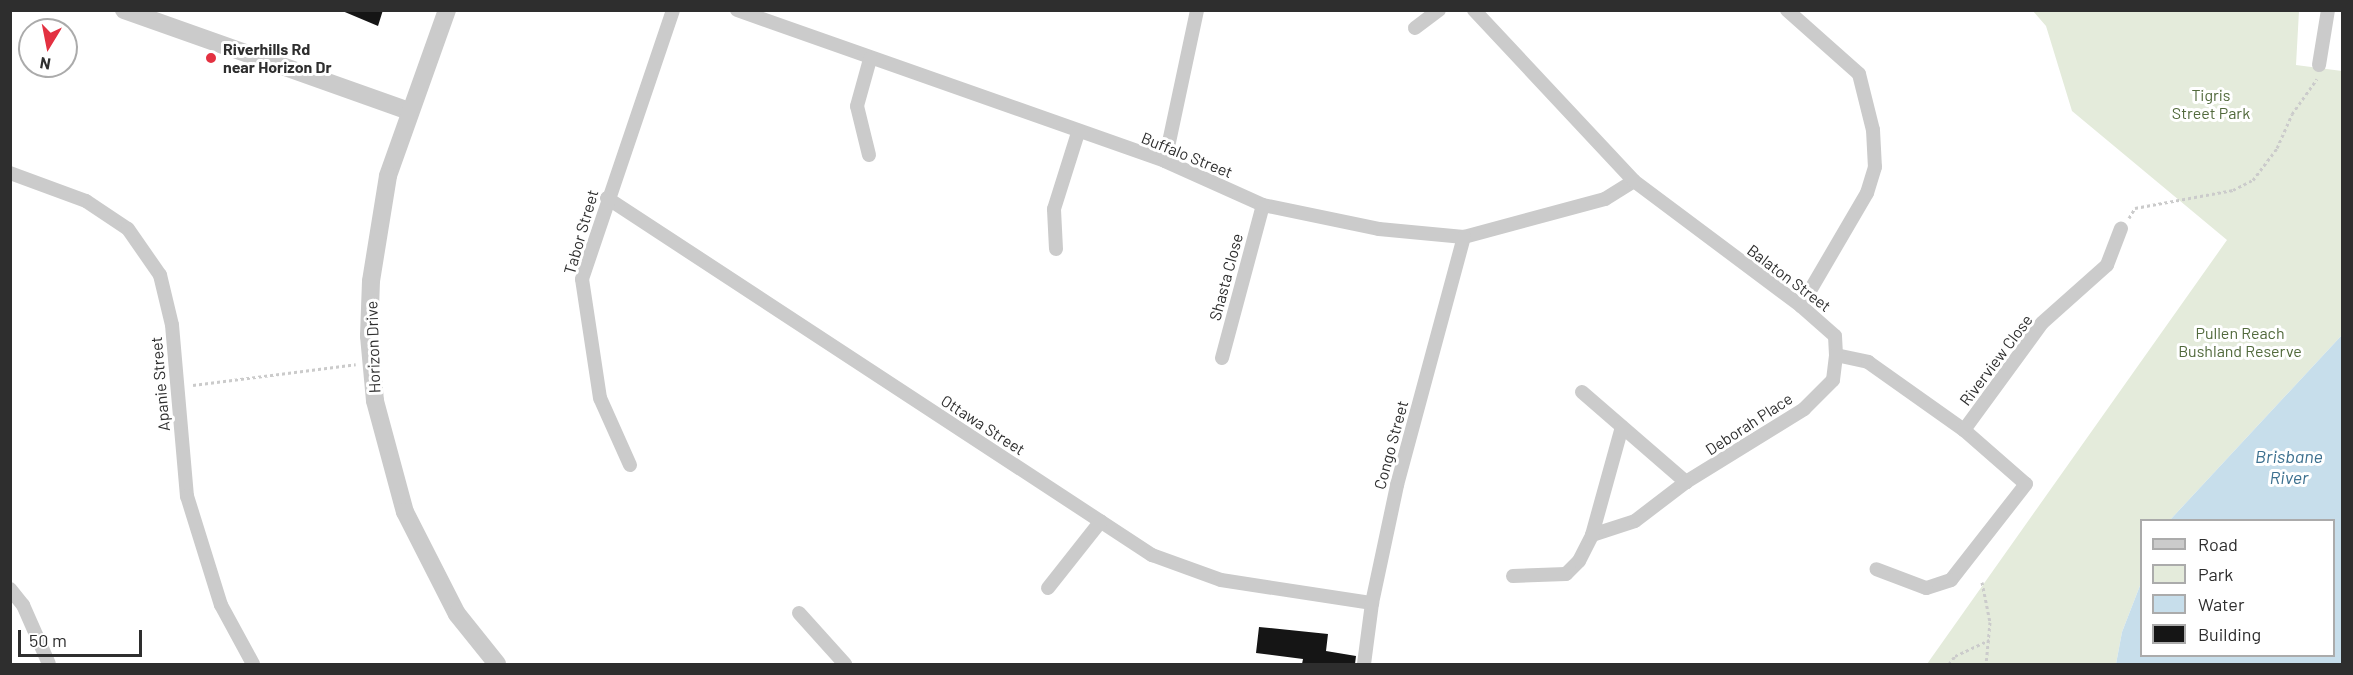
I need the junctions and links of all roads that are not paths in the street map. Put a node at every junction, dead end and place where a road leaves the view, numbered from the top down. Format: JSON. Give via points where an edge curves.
{"nodes":[{"id":1,"x":124,"y":10,"type":"edge"},
{"id":2,"x":447,"y":10,"type":"edge"},
{"id":3,"x":673,"y":10,"type":"edge"},
{"id":4,"x":736,"y":10,"type":"edge"},
{"id":5,"x":1197,"y":10,"type":"edge"},
{"id":6,"x":1439,"y":10,"type":"edge"},
{"id":7,"x":1474,"y":10,"type":"edge"},
{"id":8,"x":1787,"y":10,"type":"edge"},
{"id":9,"x":2328,"y":10,"type":"edge"},
{"id":10,"x":1415,"y":28,"type":"dead end"},
{"id":11,"x":870,"y":59,"type":"junction"},
{"id":12,"x":2319,"y":65,"type":"road end"},
{"id":13,"x":410,"y":111,"type":"junction"},
{"id":14,"x":1078,"y":133,"type":"junction"},
{"id":15,"x":868,"y":155,"type":"dead end"},
{"id":16,"x":1165,"y":161,"type":"junction"},
{"id":17,"x":10,"y":173,"type":"edge"},
{"id":18,"x":1634,"y":181,"type":"junction"},
{"id":19,"x":607,"y":198,"type":"junction"},
{"id":20,"x":1263,"y":205,"type":"junction"},
{"id":21,"x":2121,"y":229,"type":"road end"},
{"id":22,"x":1464,"y":237,"type":"junction"},
{"id":23,"x":1056,"y":249,"type":"dead end"},
{"id":24,"x":1801,"y":306,"type":"junction"},
{"id":25,"x":1836,"y":355,"type":"junction"},
{"id":26,"x":1222,"y":358,"type":"dead end"},
{"id":27,"x":1582,"y":392,"type":"dead end"},
{"id":28,"x":1622,"y":427,"type":"junction"},
{"id":29,"x":1964,"y":430,"type":"junction"},
{"id":30,"x":630,"y":465,"type":"dead end"},
{"id":31,"x":1686,"y":482,"type":"junction"},
{"id":32,"x":1101,"y":521,"type":"junction"},
{"id":33,"x":1592,"y":535,"type":"junction"},
{"id":34,"x":1876,"y":569,"type":"dead end"},
{"id":35,"x":1513,"y":576,"type":"dead end"},
{"id":36,"x":1048,"y":588,"type":"dead end"},
{"id":37,"x":10,"y":589,"type":"edge"},
{"id":38,"x":1372,"y":603,"type":"junction"},
{"id":39,"x":799,"y":613,"type":"dead end"},
{"id":40,"x":48,"y":664,"type":"edge"},
{"id":41,"x":253,"y":664,"type":"edge"},
{"id":42,"x":497,"y":664,"type":"edge"},
{"id":43,"x":845,"y":664,"type":"edge"},
{"id":44,"x":1364,"y":664,"type":"edge"}],
"edges":[{"from":1,"to":13,"type":"street"},
{"from":2,"to":13,"type":"street","name":"Horizon Drive"},
{"from":3,"to":19,"type":"street","name":"Tabor Street"},
{"from":4,"to":11,"type":"street","name":"Buffalo Street"},
{"from":5,"to":16,"type":"street"},
{"from":6,"to":10,"type":"street"},
{"from":7,"to":18,"type":"street","name":"Balaton Street"},
{"from":8,"to":24,"type":"street","via":[[1859,75],[1873,130],[1875,166],[1867,193]]},
{"from":9,"to":12,"type":"street"},
{"from":11,"to":14,"type":"street","name":"Buffalo Street"},
{"from":11,"to":15,"type":"street","via":[[857,106]]},
{"from":13,"to":42,"type":"street","name":"Horizon Drive","via":[[388,176],[377,226],[371,281],[371,362],[386,453],[405,512],[457,614]]},
{"from":14,"to":16,"type":"street","name":"Buffalo Street"},
{"from":14,"to":23,"type":"street","via":[[1054,209]]},
{"from":16,"to":20,"type":"street","name":"Buffalo Street"},
{"from":17,"to":41,"type":"street","name":"Apanie Street","via":[[86,201],[129,229],[160,275],[172,325],[187,496],[221,605]]},
{"from":18,"to":22,"type":"street","name":"Buffalo Street","via":[[1605,199]]},
{"from":18,"to":24,"type":"street","name":"Balaton Street"},
{"from":19,"to":30,"type":"street","name":"Tabor Street","via":[[582,279],[600,398]]},
{"from":19,"to":32,"type":"street","name":"Ottawa Street"},
{"from":20,"to":22,"type":"street","name":"Buffalo Street","via":[[1379,229]]},
{"from":20,"to":26,"type":"street","name":"Shasta Close"},
{"from":21,"to":29,"type":"street","name":"Riverview Close","via":[[2107,265],[2042,323]]},
{"from":22,"to":38,"type":"street","name":"Congo Street","via":[[1397,485]]},
{"from":24,"to":25,"type":"street","name":"Balaton Street","via":[[1835,336]]},
{"from":25,"to":29,"type":"street","via":[[1868,362]]},
{"from":25,"to":31,"type":"street","name":"Deborah Place","via":[[1833,380],[1804,409]]},
{"from":27,"to":28,"type":"street"},
{"from":28,"to":31,"type":"street"},
{"from":28,"to":33,"type":"street"},
{"from":29,"to":34,"type":"street","via":[[2026,484],[1951,580],[1926,588]]},
{"from":31,"to":33,"type":"street","name":"Deborah Place","via":[[1635,521]]},
{"from":32,"to":36,"type":"street"},
{"from":32,"to":38,"type":"street","name":"Ottawa Street","via":[[1152,555],[1221,580]]},
{"from":33,"to":35,"type":"street","via":[[1579,561],[1566,574]]},
{"from":37,"to":40,"type":"street","via":[[23,605]]},
{"from":38,"to":44,"type":"street","name":"Congo Street"},
{"from":39,"to":43,"type":"street"}]}
